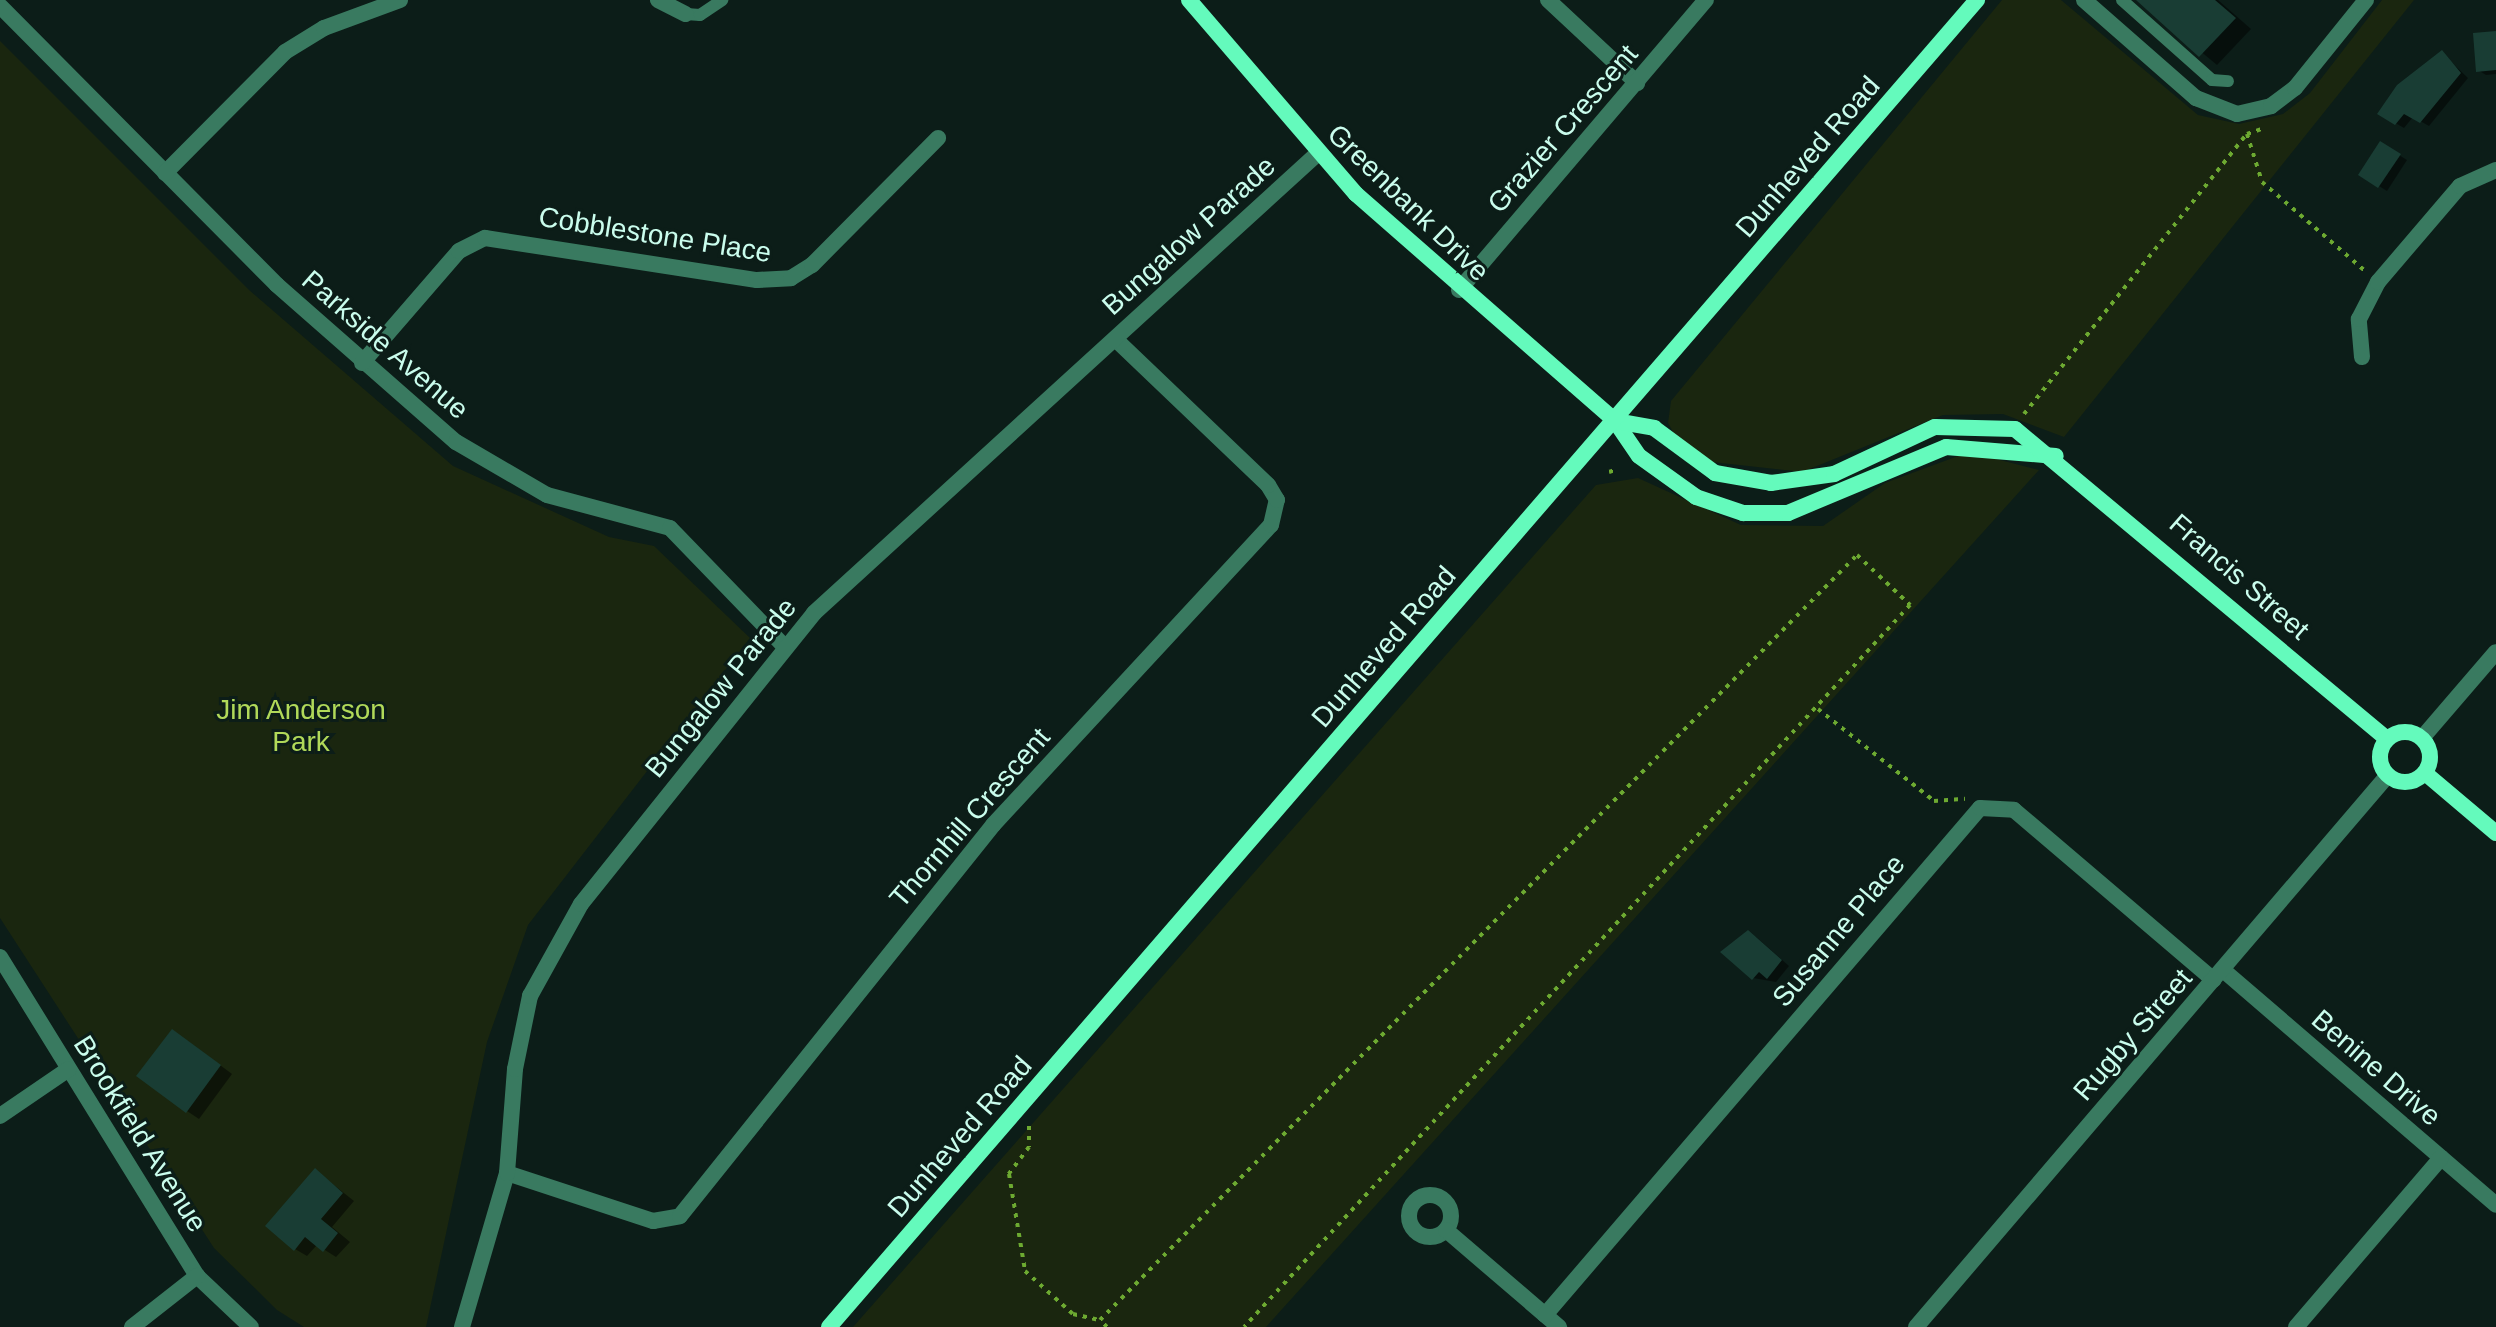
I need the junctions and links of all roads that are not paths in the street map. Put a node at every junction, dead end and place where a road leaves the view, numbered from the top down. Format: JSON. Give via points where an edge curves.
{"nodes":[{"id":1,"x":400,"y":0,"type":"edge"},
{"id":2,"x":658,"y":0,"type":"edge"},
{"id":3,"x":722,"y":0,"type":"edge"},
{"id":4,"x":1189,"y":0,"type":"edge"},
{"id":5,"x":1548,"y":0,"type":"edge"},
{"id":6,"x":1706,"y":0,"type":"edge"},
{"id":7,"x":1977,"y":0,"type":"edge"},
{"id":8,"x":2084,"y":0,"type":"edge"},
{"id":9,"x":2122,"y":0,"type":"edge"},
{"id":10,"x":2366,"y":0,"type":"edge"},
{"id":11,"x":0,"y":6,"type":"edge"},
{"id":12,"x":686,"y":14,"type":"joint"},
{"id":13,"x":2228,"y":81,"type":"dead end"},
{"id":14,"x":1637,"y":83,"type":"junction"},
{"id":15,"x":938,"y":138,"type":"dead end"},
{"id":16,"x":1317,"y":154,"type":"junction"},
{"id":17,"x":2496,"y":170,"type":"edge"},
{"id":18,"x":165,"y":173,"type":"junction"},
{"id":19,"x":1459,"y":290,"type":"junction"},
{"id":20,"x":1115,"y":339,"type":"junction"},
{"id":21,"x":2362,"y":357,"type":"dead end"},
{"id":22,"x":362,"y":363,"type":"junction"},
{"id":23,"x":1615,"y":421,"type":"junction"},
{"id":24,"x":2056,"y":456,"type":"junction"},
{"id":25,"x":783,"y":645,"type":"junction"},
{"id":26,"x":2496,"y":652,"type":"edge"},
{"id":27,"x":2422,"y":738,"type":"junction"},
{"id":28,"x":2387,"y":739,"type":"junction"},
{"id":29,"x":2425,"y":773,"type":"junction"},
{"id":30,"x":2388,"y":775,"type":"junction"},
{"id":31,"x":2496,"y":833,"type":"edge"},
{"id":32,"x":0,"y":957,"type":"edge"},
{"id":33,"x":2218,"y":975,"type":"junction"},
{"id":34,"x":69,"y":1069,"type":"junction"},
{"id":35,"x":0,"y":1116,"type":"edge"},
{"id":36,"x":2441,"y":1158,"type":"junction"},
{"id":37,"x":507,"y":1173,"type":"junction"},
{"id":38,"x":2496,"y":1205,"type":"edge"},
{"id":39,"x":1446,"y":1230,"type":"dead end"},
{"id":40,"x":197,"y":1276,"type":"junction"},
{"id":41,"x":1545,"y":1315,"type":"junction"},
{"id":42,"x":132,"y":1327,"type":"edge"},
{"id":43,"x":251,"y":1327,"type":"edge"},
{"id":44,"x":462,"y":1327,"type":"edge"},
{"id":45,"x":829,"y":1327,"type":"edge"},
{"id":46,"x":1559,"y":1327,"type":"edge"},
{"id":47,"x":1916,"y":1327,"type":"edge"},
{"id":48,"x":2296,"y":1327,"type":"edge"}],
"edges":[{"from":1,"to":18,"type":"street","via":[[324,28],[277,58]]},
{"from":2,"to":12,"type":"street"},
{"from":3,"to":12,"type":"lane","via":[[700,15]]},
{"from":4,"to":16,"type":"street","name":"Greenbank Drive"},
{"from":5,"to":14,"type":"street"},
{"from":6,"to":14,"type":"street","name":"Grazier Crescent"},
{"from":7,"to":23,"type":"street","name":"Dunheved Road"},
{"from":8,"to":10,"type":"street","via":[[2196,98],[2224,112],[2248,113],[2295,88]]},
{"from":9,"to":13,"type":"lane","via":[[2212,80]]},
{"from":11,"to":18,"type":"street","name":"Parkside Avenue"},
{"from":14,"to":19,"type":"street","name":"Grazier Crescent"},
{"from":15,"to":22,"type":"street","name":"Cobblestone Place","via":[[812,265],[791,278],[757,280],[485,238],[459,251]]},
{"from":16,"to":19,"type":"street","name":"Greenbank Drive"},
{"from":16,"to":20,"type":"street","name":"Bungalow Parade"},
{"from":17,"to":21,"type":"street","via":[[2460,186],[2378,282],[2359,319]]},
{"from":18,"to":22,"type":"street","name":"Parkside Avenue"},
{"from":19,"to":23,"type":"street","name":"Greenbank Drive"},
{"from":20,"to":25,"type":"street","name":"Bungalow Parade"},
{"from":20,"to":37,"type":"street","name":"Thornhill Crescent","via":[[1268,485],[1277,500],[1271,525],[993,825],[680,1216],[653,1221]]},
{"from":22,"to":25,"type":"street","name":"Parkside Avenue","via":[[512,480],[670,528]]},
{"from":23,"to":24,"type":"street","name":"Francis Street","via":[[1654,428],[1703,468],[1757,483],[1825,477],[1915,432],[1953,425],[2015,429]]},
{"from":23,"to":24,"type":"street","via":[[1639,456],[1696,497],[1758,514],[1821,505],[1946,447]]},
{"from":23,"to":45,"type":"street","name":"Dunheved Road"},
{"from":24,"to":28,"type":"street","name":"Francis Street"},
{"from":25,"to":37,"type":"street","name":"Bungalow Parade","via":[[548,954],[520,1035]]},
{"from":26,"to":27,"type":"street"},
{"from":27,"to":28,"type":"street","via":[[2400,732]]},
{"from":27,"to":29,"type":"street","via":[[2430,758]]},
{"from":28,"to":30,"type":"street","via":[[2381,753]]},
{"from":29,"to":30,"type":"street","via":[[2403,782]]},
{"from":29,"to":31,"type":"street"},
{"from":30,"to":33,"type":"street","name":"Rugby Street"},
{"from":32,"to":34,"type":"street","name":"Brookfield Avenue"},
{"from":33,"to":36,"type":"street","name":"Benine Drive"},
{"from":33,"to":41,"type":"street","name":"Susanne Place","via":[[2014,810],[1978,803]]},
{"from":33,"to":47,"type":"street","name":"Rugby Street"},
{"from":34,"to":35,"type":"street"},
{"from":34,"to":40,"type":"street","name":"Brookfield Avenue"},
{"from":36,"to":38,"type":"street","name":"Benine Drive"},
{"from":36,"to":48,"type":"street"},
{"from":37,"to":44,"type":"street","name":"Bungalow Parade"},
{"from":39,"to":41,"type":"street"},
{"from":40,"to":42,"type":"street"},
{"from":40,"to":43,"type":"street","name":"Brookfield Avenue"},
{"from":41,"to":46,"type":"street"}]}
